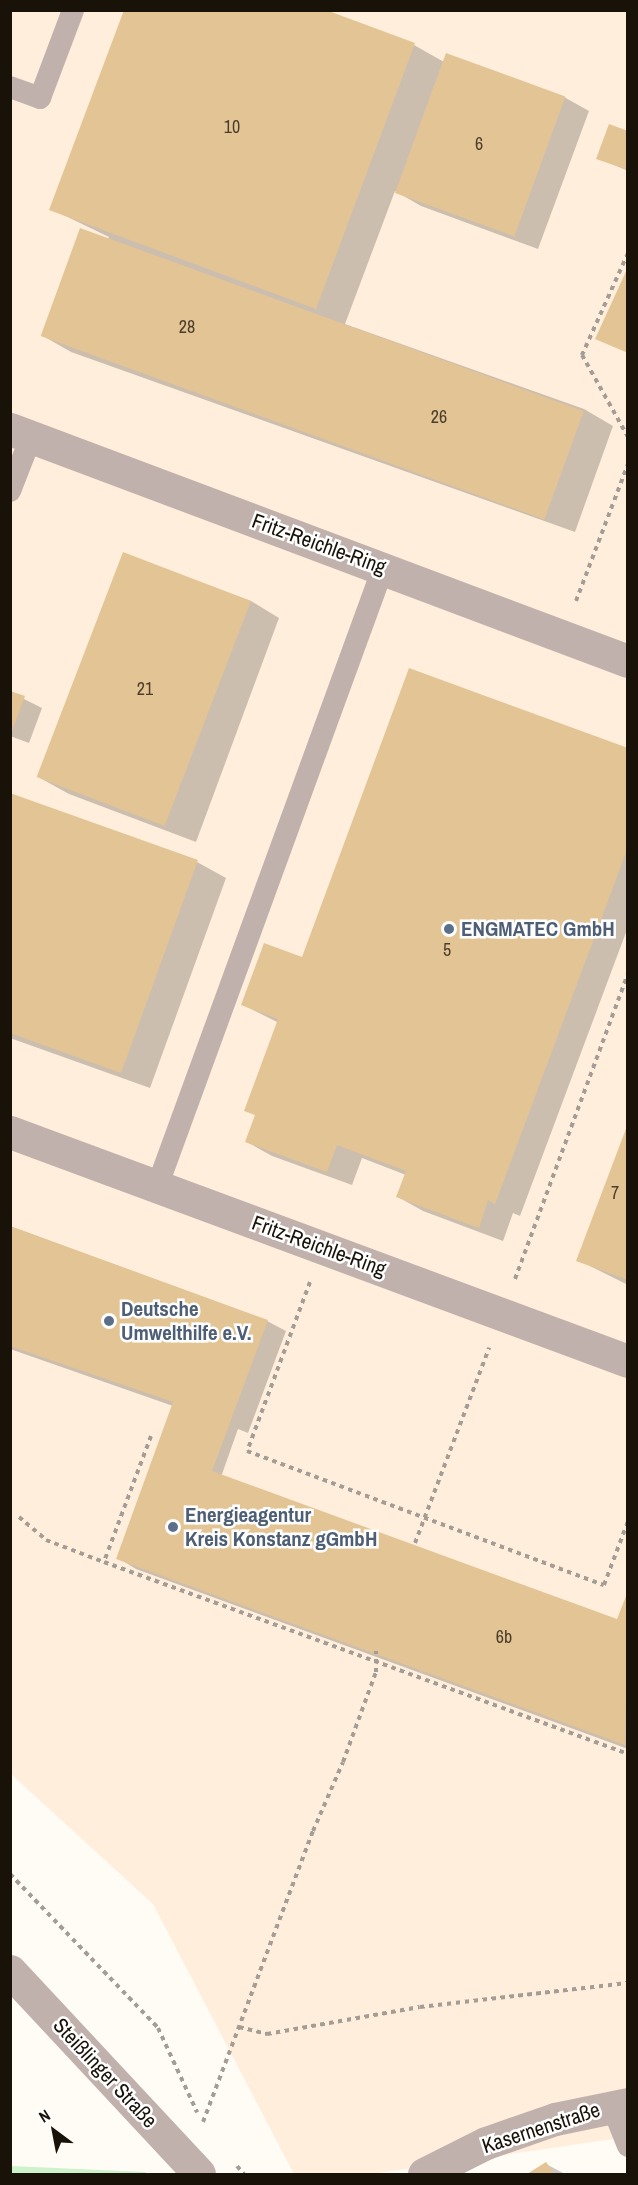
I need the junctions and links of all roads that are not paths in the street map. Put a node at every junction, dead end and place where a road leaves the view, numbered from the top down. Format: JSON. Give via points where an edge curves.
{"nodes":[{"id":1,"x":73,"y":10,"type":"edge"},
{"id":2,"x":10,"y":87,"type":"edge"},
{"id":3,"x":21,"y":433,"type":"edge"},
{"id":4,"x":10,"y":491,"type":"edge"},
{"id":5,"x":383,"y":568,"type":"junction"},
{"id":6,"x":627,"y":661,"type":"edge"},
{"id":7,"x":10,"y":1132,"type":"edge"},
{"id":8,"x":158,"y":1187,"type":"junction"},
{"id":9,"x":627,"y":1361,"type":"edge"},
{"id":10,"x":10,"y":1971,"type":"edge"},
{"id":11,"x":620,"y":2105,"type":"edge"},
{"id":12,"x":627,"y":2146,"type":"edge"},
{"id":13,"x":198,"y":2175,"type":"edge"},
{"id":14,"x":424,"y":2175,"type":"edge"}],
"edges":[{"from":1,"to":2,"type":"lane","via":[[40,98]]},
{"from":3,"to":4,"type":"lane"},
{"from":3,"to":5,"type":"street","name":"Fritz-Reichle-Ring"},
{"from":5,"to":6,"type":"street","name":"Fritz-Reichle-Ring"},
{"from":5,"to":8,"type":"lane"},
{"from":7,"to":8,"type":"street","name":"Fritz-Reichle-Ring"},
{"from":8,"to":9,"type":"street","name":"Fritz-Reichle-Ring"},
{"from":10,"to":13,"type":"street","name":"Steißlinger Straße"},
{"from":11,"to":12,"type":"lane"},
{"from":11,"to":14,"type":"street","name":"Kasernenstraße","via":[[555,2119],[486,2143]]}]}
